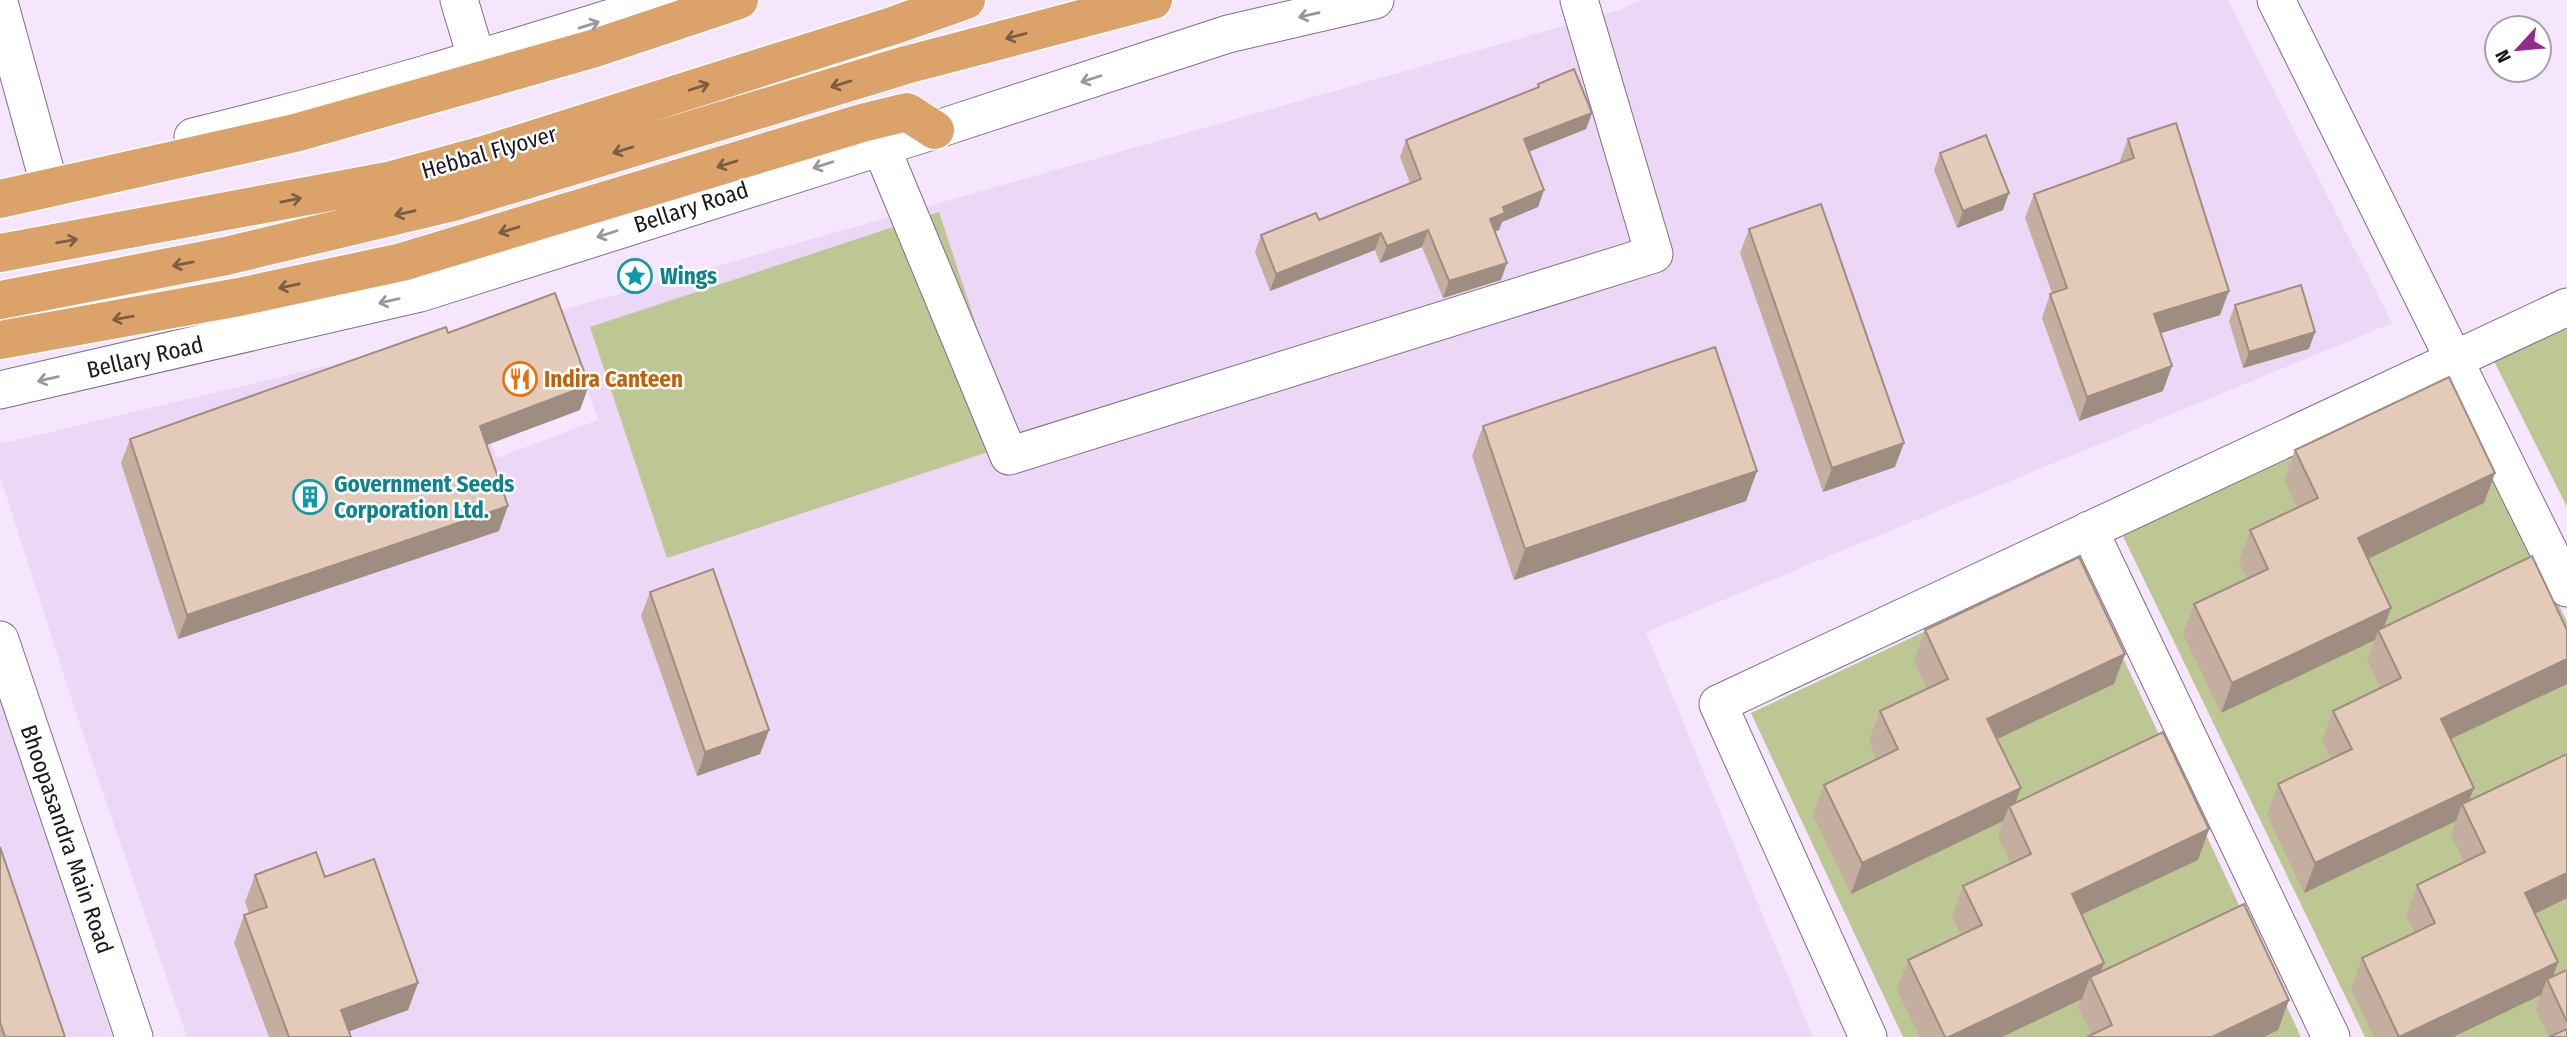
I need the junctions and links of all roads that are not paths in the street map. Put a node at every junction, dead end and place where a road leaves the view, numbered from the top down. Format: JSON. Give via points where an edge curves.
{"nodes":[{"id":1,"x":460,"y":0,"type":"edge"},
{"id":2,"x":669,"y":0,"type":"edge"},
{"id":3,"x":738,"y":0,"type":"edge"},
{"id":4,"x":966,"y":0,"type":"edge"},
{"id":5,"x":1153,"y":0,"type":"edge"},
{"id":6,"x":1375,"y":0,"type":"edge"},
{"id":7,"x":1579,"y":0,"type":"edge"},
{"id":8,"x":2276,"y":0,"type":"edge"},
{"id":9,"x":0,"y":5,"type":"edge"},
{"id":10,"x":477,"y":60,"type":"junction"},
{"id":11,"x":935,"y":130,"type":"junction"},
{"id":12,"x":881,"y":147,"type":"junction"},
{"id":13,"x":46,"y":173,"type":"junction"},
{"id":14,"x":0,"y":184,"type":"edge"},
{"id":15,"x":0,"y":199,"type":"edge"},
{"id":16,"x":0,"y":253,"type":"edge"},
{"id":17,"x":0,"y":300,"type":"edge"},
{"id":18,"x":2567,"y":307,"type":"edge"},
{"id":19,"x":0,"y":340,"type":"edge"},
{"id":20,"x":2454,"y":360,"type":"junction"},
{"id":21,"x":0,"y":390,"type":"edge"},
{"id":22,"x":2089,"y":530,"type":"junction"},
{"id":23,"x":2567,"y":589,"type":"edge"},
{"id":24,"x":0,"y":640,"type":"edge"},
{"id":25,"x":134,"y":1037,"type":"edge"},
{"id":26,"x":1868,"y":1037,"type":"edge"},
{"id":27,"x":2331,"y":1037,"type":"edge"}],
"edges":[{"from":1,"to":10,"type":"street"},
{"from":10,"to":2,"type":"street","one_way":true},
{"from":3,"to":15,"type":"highway","via":[[592,49],[295,133]]},
{"from":16,"to":4,"type":"highway","name":"Hebbal Flyover","one_way":true,"via":[[388,181],[487,154]]},
{"from":5,"to":17,"type":"highway","name":"Hebbal Flyover","one_way":true,"via":[[906,65],[453,202],[226,256]]},
{"from":6,"to":11,"type":"street","name":"Bellary Road","one_way":true,"via":[[1228,34]]},
{"from":7,"to":12,"type":"street","via":[[1654,254],[1009,456]]},
{"from":8,"to":20,"type":"street"},
{"from":9,"to":13,"type":"street"},
{"from":10,"to":13,"type":"street","via":[[289,114]]},
{"from":11,"to":12,"type":"street","name":"Bellary Road"},
{"from":11,"to":19,"type":"highway","one_way":true,"via":[[907,112],[402,262]]},
{"from":12,"to":21,"type":"street","name":"Bellary Road","one_way":true,"via":[[421,293]]},
{"from":13,"to":14,"type":"street"},
{"from":18,"to":20,"type":"street"},
{"from":20,"to":22,"type":"street"},
{"from":20,"to":23,"type":"street"},
{"from":22,"to":26,"type":"street","via":[[1718,704]]},
{"from":22,"to":27,"type":"street"},
{"from":24,"to":25,"type":"street","name":"Bhoopasandra Main Road"}]}
